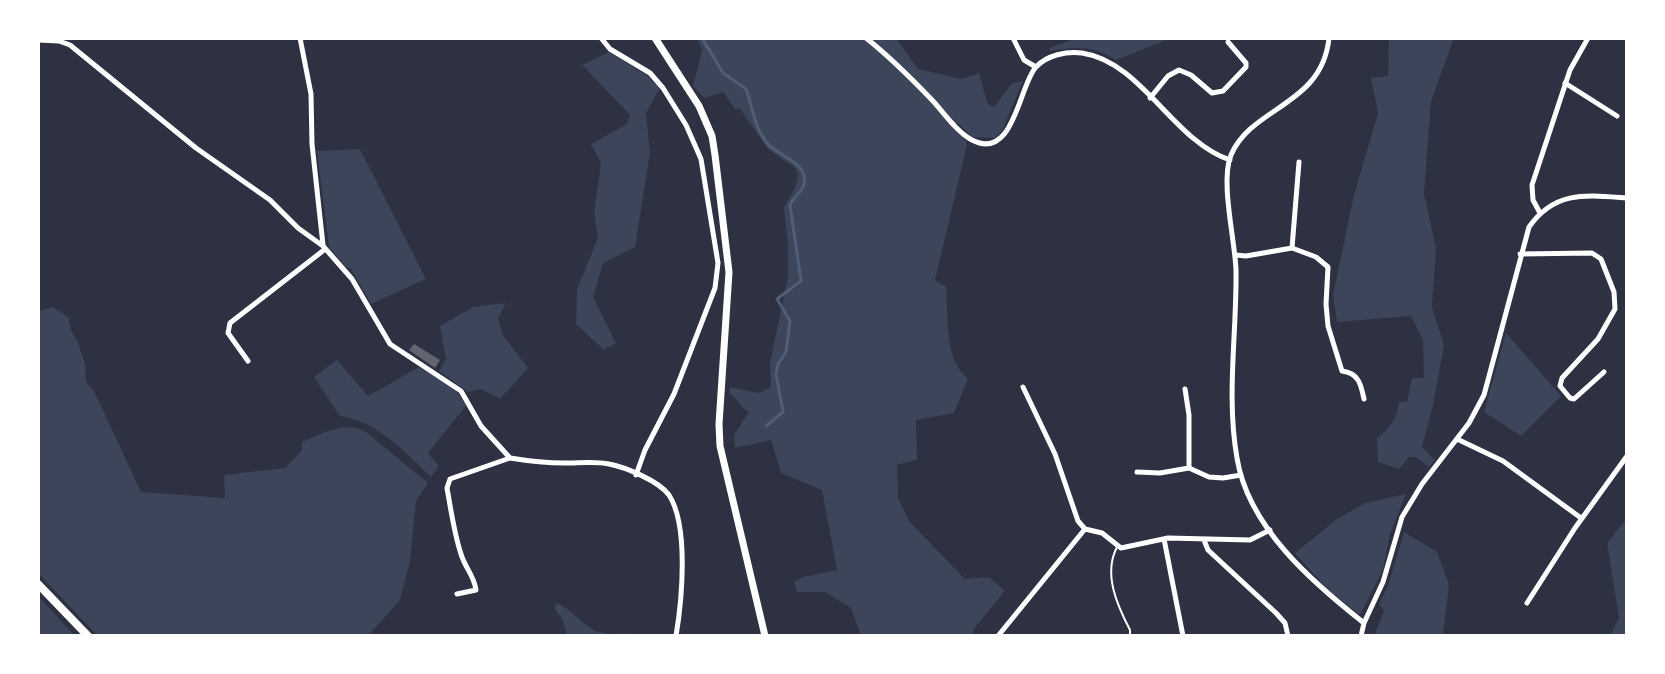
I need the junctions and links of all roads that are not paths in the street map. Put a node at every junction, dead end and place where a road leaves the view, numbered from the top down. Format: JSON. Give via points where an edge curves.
{"nodes":[{"id":1,"x":300,"y":38,"type":"edge"},
{"id":2,"x":601,"y":38,"type":"edge"},
{"id":3,"x":655,"y":38,"type":"edge"},
{"id":4,"x":866,"y":38,"type":"edge"},
{"id":5,"x":1013,"y":38,"type":"edge"},
{"id":6,"x":1329,"y":38,"type":"edge"},
{"id":7,"x":1588,"y":38,"type":"edge"},
{"id":8,"x":38,"y":40,"type":"edge"},
{"id":9,"x":1228,"y":42,"type":"dead end"},
{"id":10,"x":1036,"y":67,"type":"junction"},
{"id":11,"x":1565,"y":83,"type":"junction"},
{"id":12,"x":1150,"y":98,"type":"junction"},
{"id":13,"x":1617,"y":116,"type":"dead end"},
{"id":14,"x":1230,"y":160,"type":"junction"},
{"id":15,"x":1299,"y":162,"type":"dead end"},
{"id":16,"x":1627,"y":198,"type":"edge"},
{"id":17,"x":1540,"y":213,"type":"junction"},
{"id":18,"x":324,"y":248,"type":"junction"},
{"id":19,"x":1292,"y":248,"type":"junction"},
{"id":20,"x":1520,"y":254,"type":"junction"},
{"id":21,"x":1236,"y":255,"type":"junction"},
{"id":22,"x":729,"y":261,"type":"junction"},
{"id":23,"x":718,"y":263,"type":"junction"},
{"id":24,"x":248,"y":361,"type":"dead end"},
{"id":25,"x":1604,"y":372,"type":"dead end"},
{"id":26,"x":1023,"y":387,"type":"dead end"},
{"id":27,"x":1185,"y":389,"type":"dead end"},
{"id":28,"x":1364,"y":399,"type":"dead end"},
{"id":29,"x":1457,"y":439,"type":"junction"},
{"id":30,"x":1627,"y":456,"type":"edge"},
{"id":31,"x":510,"y":458,"type":"junction"},
{"id":32,"x":1189,"y":468,"type":"junction"},
{"id":33,"x":1137,"y":472,"type":"dead end"},
{"id":34,"x":636,"y":475,"type":"junction"},
{"id":35,"x":1241,"y":475,"type":"junction"},
{"id":36,"x":1581,"y":518,"type":"junction"},
{"id":37,"x":1085,"y":529,"type":"junction"},
{"id":38,"x":1270,"y":530,"type":"junction"},
{"id":39,"x":1164,"y":539,"type":"junction"},
{"id":40,"x":1204,"y":540,"type":"junction"},
{"id":41,"x":1117,"y":547,"type":"junction"},
{"id":42,"x":38,"y":584,"type":"edge"},
{"id":43,"x":457,"y":594,"type":"dead end"},
{"id":44,"x":1527,"y":603,"type":"dead end"},
{"id":45,"x":1364,"y":623,"type":"junction"},
{"id":46,"x":88,"y":636,"type":"edge"},
{"id":47,"x":676,"y":636,"type":"edge"},
{"id":48,"x":765,"y":636,"type":"edge"},
{"id":49,"x":998,"y":636,"type":"edge"},
{"id":50,"x":1130,"y":636,"type":"edge"},
{"id":51,"x":1183,"y":636,"type":"edge"},
{"id":52,"x":1288,"y":636,"type":"edge"},
{"id":53,"x":1361,"y":636,"type":"edge"}],
"edges":[{"from":1,"to":18,"type":"street","via":[[311,94]]},
{"from":2,"to":23,"type":"street","via":[[650,73],[686,125],[701,159]]},
{"from":3,"to":22,"type":"main road","via":[[712,136]]},
{"from":4,"to":10,"type":"street","via":[[971,140],[987,143],[1007,132]]},
{"from":5,"to":10,"type":"street","via":[[1024,60]]},
{"from":6,"to":14,"type":"street","via":[[1316,76],[1243,137]]},
{"from":7,"to":11,"type":"street"},
{"from":8,"to":18,"type":"street","via":[[70,45]]},
{"from":9,"to":12,"type":"street","via":[[1246,67],[1223,91],[1212,93],[1179,70]]},
{"from":10,"to":12,"type":"street","via":[[1060,54],[1093,56],[1116,67]]},
{"from":11,"to":13,"type":"street"},
{"from":11,"to":17,"type":"street","via":[[1532,185]]},
{"from":12,"to":14,"type":"street","via":[[1195,139]]},
{"from":14,"to":21,"type":"street"},
{"from":15,"to":19,"type":"street"},
{"from":16,"to":17,"type":"street","via":[[1578,196]]},
{"from":17,"to":20,"type":"street"},
{"from":18,"to":24,"type":"street","via":[[230,323],[228,333]]},
{"from":18,"to":31,"type":"street","via":[[352,279],[390,344],[461,391],[481,426]]},
{"from":19,"to":21,"type":"street"},
{"from":19,"to":28,"type":"street","via":[[1328,267],[1328,326],[1342,371],[1358,379]]},
{"from":20,"to":25,"type":"street","via":[[1592,253],[1601,259],[1615,309],[1560,386],[1574,399]]},
{"from":20,"to":29,"type":"street","via":[[1488,383]]},
{"from":21,"to":35,"type":"street","via":[[1234,428]]},
{"from":22,"to":23,"type":"street"},
{"from":22,"to":48,"type":"main road","via":[[720,446]]},
{"from":23,"to":34,"type":"street","via":[[715,288],[674,394]]},
{"from":26,"to":37,"type":"street"},
{"from":27,"to":32,"type":"street"},
{"from":29,"to":36,"type":"street","via":[[1503,461]]},
{"from":29,"to":45,"type":"street","via":[[1404,513]]},
{"from":30,"to":36,"type":"street"},
{"from":31,"to":34,"type":"street","via":[[608,463]]},
{"from":31,"to":43,"type":"street","via":[[450,479],[447,488],[458,547],[476,587]]},
{"from":32,"to":33,"type":"street"},
{"from":32,"to":35,"type":"street","via":[[1209,477]]},
{"from":34,"to":47,"type":"street","via":[[663,489],[678,515]]},
{"from":35,"to":38,"type":"street"},
{"from":36,"to":44,"type":"street"},
{"from":37,"to":41,"type":"street","via":[[1102,533]]},
{"from":37,"to":49,"type":"street"},
{"from":38,"to":40,"type":"street","via":[[1250,540]]},
{"from":38,"to":45,"type":"street","via":[[1317,584]]},
{"from":39,"to":40,"type":"street"},
{"from":39,"to":41,"type":"street"},
{"from":39,"to":51,"type":"street"},
{"from":40,"to":52,"type":"street","via":[[1208,550],[1285,623]]},
{"from":41,"to":50,"type":"lane","via":[[1112,556],[1113,595]]},
{"from":42,"to":46,"type":"main road"},
{"from":45,"to":53,"type":"street"}]}
